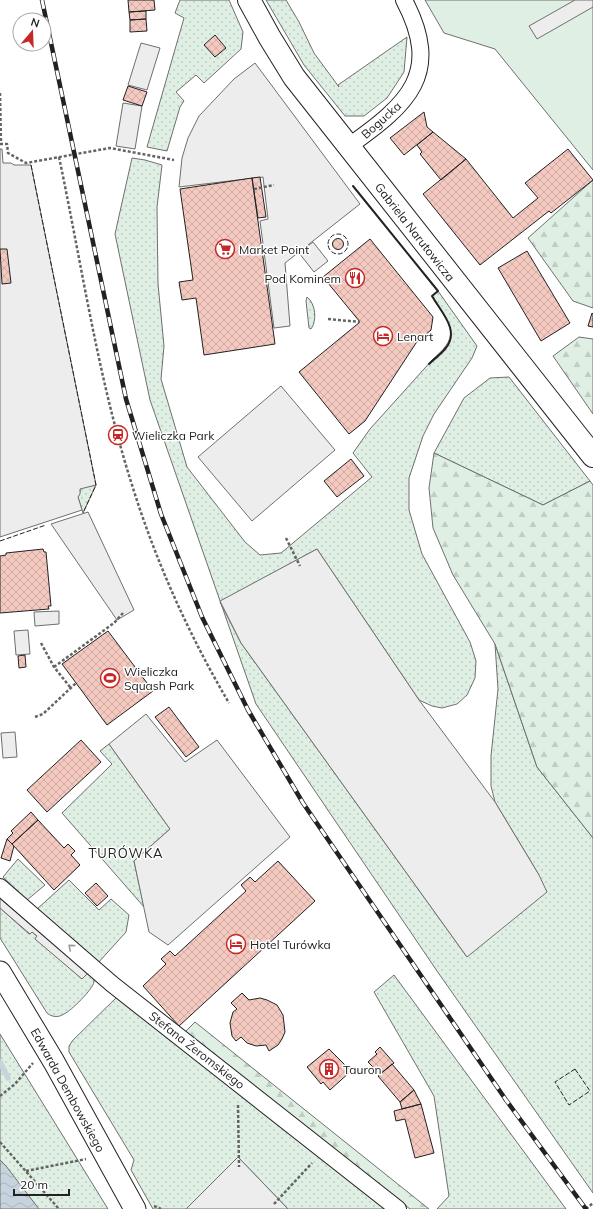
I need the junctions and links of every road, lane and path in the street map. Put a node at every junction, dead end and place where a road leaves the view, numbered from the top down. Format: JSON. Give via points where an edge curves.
{"nodes":[{"id":1,"x":249,"y":0,"type":"edge"},
{"id":2,"x":404,"y":0,"type":"edge"},
{"id":3,"x":0,"y":93,"type":"edge"},
{"id":4,"x":0,"y":101,"type":"edge"},
{"id":5,"x":1,"y":144,"type":"edge"},
{"id":6,"x":349,"y":146,"type":"junction"},
{"id":7,"x":59,"y":157,"type":"junction"},
{"id":8,"x":174,"y":160,"type":"dead end"},
{"id":9,"x":274,"y":185,"type":"dead end"},
{"id":10,"x":254,"y":189,"type":"dead end"},
{"id":11,"x":328,"y":319,"type":"dead end"},
{"id":12,"x":360,"y":322,"type":"dead end"},
{"id":13,"x":593,"y":456,"type":"edge"},
{"id":14,"x":286,"y":538,"type":"dead end"},
{"id":15,"x":300,"y":566,"type":"dead end"},
{"id":16,"x":123,"y":613,"type":"dead end"},
{"id":17,"x":41,"y":643,"type":"dead end"},
{"id":18,"x":54,"y":667,"type":"junction"},
{"id":19,"x":76,"y":683,"type":"dead end"},
{"id":20,"x":70,"y":688,"type":"junction"},
{"id":21,"x":229,"y":703,"type":"dead end"},
{"id":22,"x":35,"y":717,"type":"dead end"},
{"id":23,"x":0,"y":887,"type":"edge"},
{"id":24,"x":0,"y":972,"type":"edge"},
{"id":25,"x":36,"y":1060,"type":"dead end"},
{"id":26,"x":237,"y":1081,"type":"junction"},
{"id":27,"x":0,"y":1096,"type":"edge"},
{"id":28,"x":0,"y":1142,"type":"edge"},
{"id":29,"x":324,"y":1150,"type":"junction"},
{"id":30,"x":89,"y":1159,"type":"dead end"},
{"id":31,"x":239,"y":1167,"type":"dead end"},
{"id":32,"x":26,"y":1171,"type":"junction"},
{"id":33,"x":593,"y":1202,"type":"edge"},
{"id":34,"x":274,"y":1204,"type":"dead end"},
{"id":35,"x":59,"y":1209,"type":"edge"},
{"id":36,"x":135,"y":1209,"type":"edge"},
{"id":37,"x":398,"y":1209,"type":"edge"},
{"id":38,"x":586,"y":1209,"type":"edge"}],
"edges":[{"from":1,"to":6,"type":"main road","name":"Gabriela Narutowicza","via":[[294,77]]},
{"from":2,"to":6,"type":"street","name":"Bogucka","via":[[416,25],[422,49],[416,81],[394,111]]},
{"from":3,"to":4,"type":"path"},
{"from":4,"to":5,"type":"path"},
{"from":5,"to":7,"type":"path","via":[[7,144],[8,153],[26,163]]},
{"from":6,"to":13,"type":"main road","name":"Gabriela Narutowicza"},
{"from":7,"to":8,"type":"path","via":[[110,148]]},
{"from":7,"to":21,"type":"path","via":[[102,368],[131,484],[169,586],[210,671]]},
{"from":9,"to":10,"type":"path"},
{"from":11,"to":12,"type":"path"},
{"from":14,"to":15,"type":"path"},
{"from":16,"to":18,"type":"path","via":[[114,623]]},
{"from":17,"to":18,"type":"path"},
{"from":18,"to":20,"type":"path"},
{"from":19,"to":20,"type":"path"},
{"from":20,"to":22,"type":"path","via":[[43,714]]},
{"from":26,"to":23,"type":"street","name":"Stefana Żeromskiego","one_way":true,"via":[[112,984]]},
{"from":24,"to":36,"type":"street","name":"Edwarda Dembowskiego","via":[[54,1062]]},
{"from":25,"to":27,"type":"path","via":[[15,1084]]},
{"from":26,"to":29,"type":"street","name":"Stefana Żeromskiego"},
{"from":26,"to":31,"type":"path"},
{"from":28,"to":32,"type":"path"},
{"from":29,"to":34,"type":"path"},
{"from":29,"to":37,"type":"street","name":"Stefana Żeromskiego"},
{"from":30,"to":32,"type":"path"},
{"from":32,"to":35,"type":"path"},
{"from":33,"to":38,"type":"path"}]}
